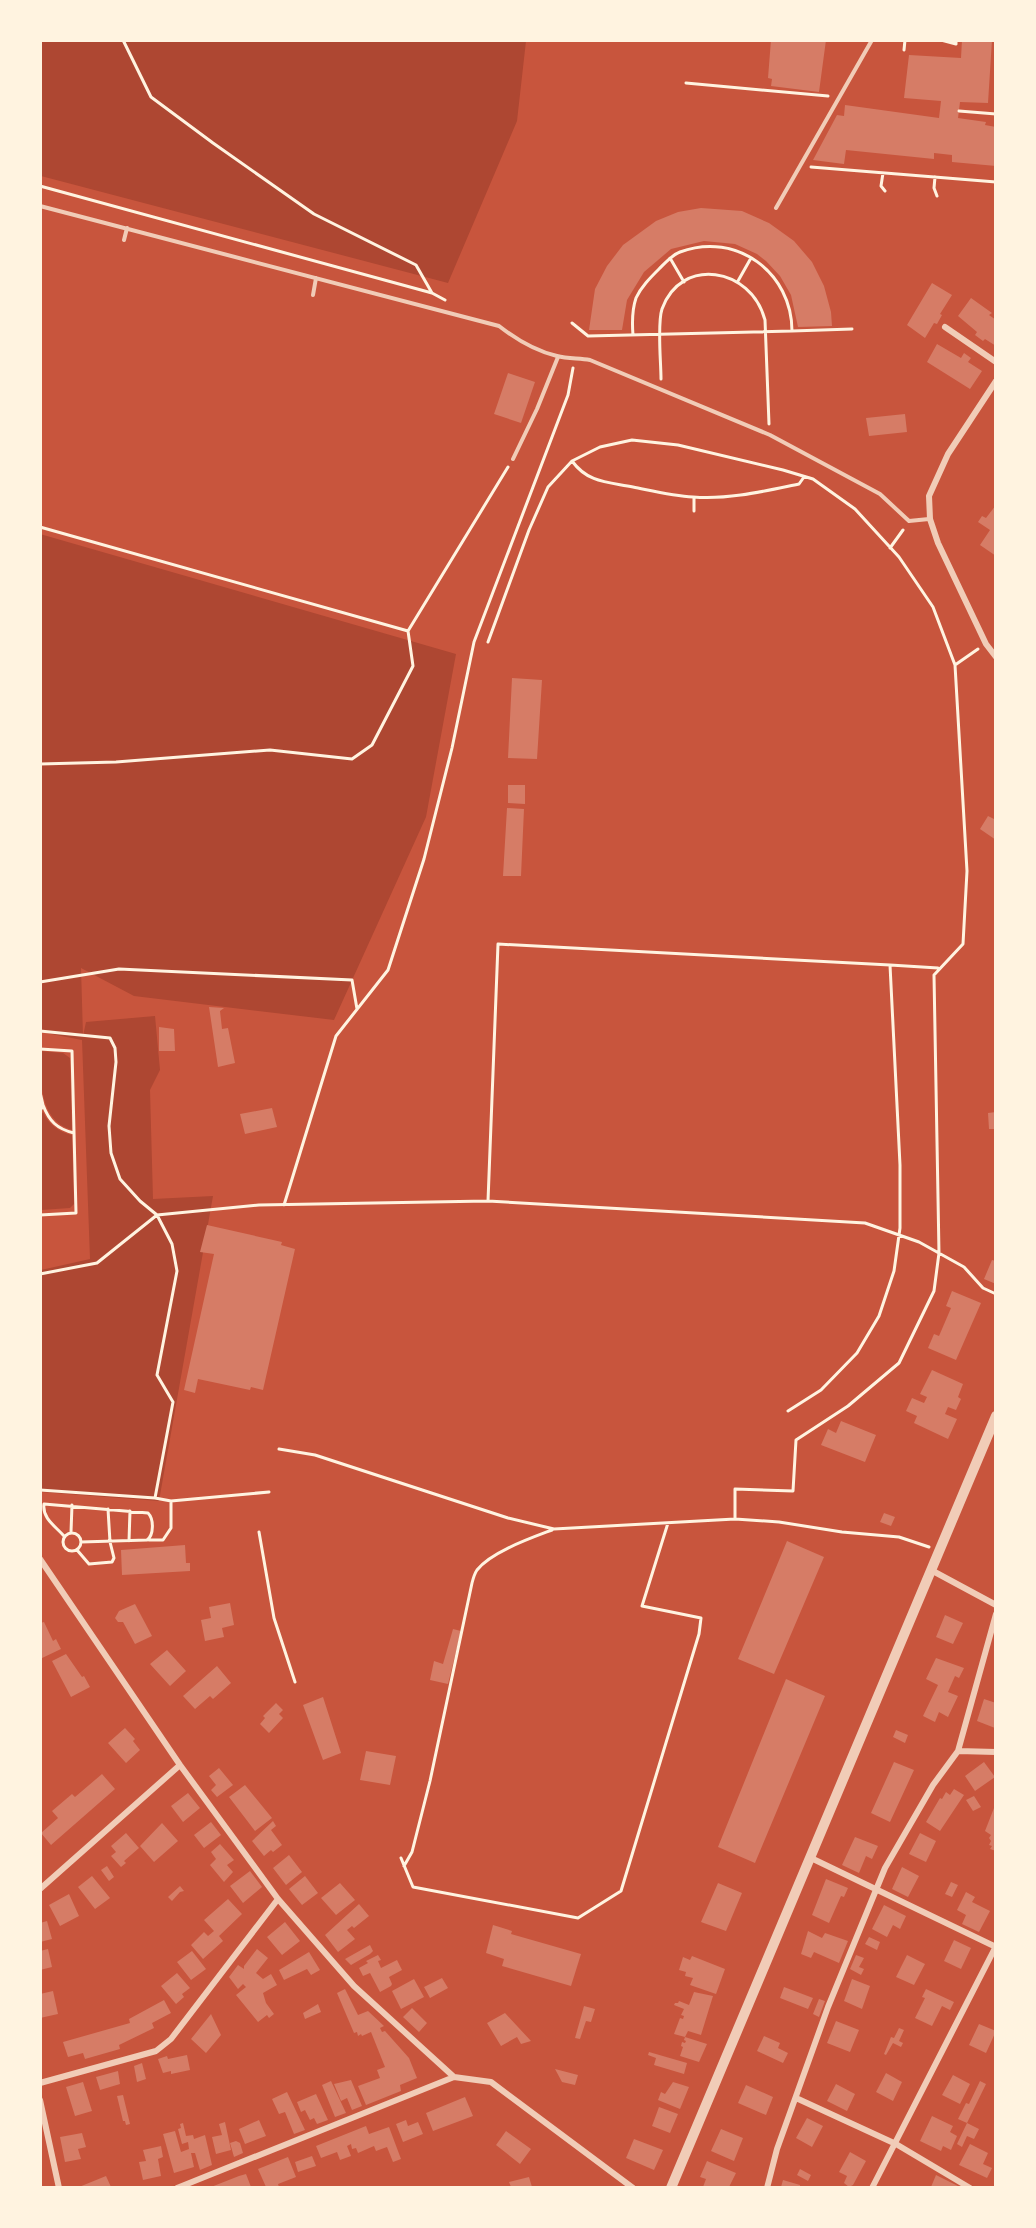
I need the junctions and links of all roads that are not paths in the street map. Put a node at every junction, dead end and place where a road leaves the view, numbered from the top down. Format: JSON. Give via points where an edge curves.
{"nodes":[{"id":1,"x":872,"y":40,"type":"edge"},
{"id":2,"x":40,"y":206,"type":"edge"},
{"id":3,"x":776,"y":208,"type":"dead end"},
{"id":4,"x":127,"y":228,"type":"junction"},
{"id":5,"x":124,"y":240,"type":"dead end"},
{"id":6,"x":316,"y":278,"type":"junction"},
{"id":7,"x":313,"y":295,"type":"dead end"},
{"id":8,"x":945,"y":327,"type":"dead end"},
{"id":9,"x":558,"y":357,"type":"junction"},
{"id":10,"x":996,"y":362,"type":"edge"},
{"id":11,"x":996,"y":381,"type":"edge"},
{"id":12,"x":513,"y":459,"type":"road end"},
{"id":13,"x":930,"y":519,"type":"junction"},
{"id":14,"x":996,"y":657,"type":"edge"},
{"id":15,"x":996,"y":1416,"type":"edge"},
{"id":16,"x":40,"y":1559,"type":"edge"},
{"id":17,"x":931,"y":1569,"type":"junction"},
{"id":18,"x":996,"y":1605,"type":"edge"},
{"id":19,"x":996,"y":1614,"type":"edge"},
{"id":20,"x":958,"y":1751,"type":"junction"},
{"id":21,"x":996,"y":1752,"type":"edge"},
{"id":22,"x":180,"y":1765,"type":"junction"},
{"id":23,"x":811,"y":1858,"type":"junction"},
{"id":24,"x":40,"y":1889,"type":"edge"},
{"id":25,"x":877,"y":1889,"type":"junction"},
{"id":26,"x":278,"y":1899,"type":"junction"},
{"id":27,"x":995,"y":1947,"type":"edge"},
{"id":28,"x":454,"y":2077,"type":"junction"},
{"id":29,"x":40,"y":2083,"type":"edge"},
{"id":30,"x":796,"y":2098,"type":"junction"},
{"id":31,"x":40,"y":2100,"type":"edge"},
{"id":32,"x":896,"y":2144,"type":"junction"},
{"id":33,"x":60,"y":2187,"type":"edge"},
{"id":34,"x":177,"y":2187,"type":"edge"},
{"id":35,"x":633,"y":2187,"type":"edge"},
{"id":36,"x":671,"y":2187,"type":"edge"},
{"id":37,"x":767,"y":2187,"type":"edge"},
{"id":38,"x":872,"y":2187,"type":"edge"},
{"id":39,"x":970,"y":2187,"type":"edge"}],
"edges":[{"from":1,"to":3,"type":"lane"},
{"from":2,"to":4,"type":"lane"},
{"from":4,"to":5,"type":"lane"},
{"from":4,"to":6,"type":"lane"},
{"from":6,"to":7,"type":"lane"},
{"from":6,"to":9,"type":"lane","via":[[499,326],[523,344]]},
{"from":8,"to":10,"type":"street"},
{"from":9,"to":12,"type":"lane"},
{"from":9,"to":13,"type":"lane","via":[[590,360],[770,435],[880,494],[909,521]]},
{"from":11,"to":13,"type":"street","via":[[935,481],[929,496]]},
{"from":13,"to":14,"type":"street","via":[[986,644]]},
{"from":15,"to":17,"type":"street"},
{"from":16,"to":22,"type":"street"},
{"from":17,"to":18,"type":"street"},
{"from":17,"to":23,"type":"street"},
{"from":19,"to":20,"type":"street"},
{"from":20,"to":21,"type":"street"},
{"from":20,"to":25,"type":"street","via":[[933,1785]]},
{"from":22,"to":24,"type":"street"},
{"from":22,"to":26,"type":"street"},
{"from":23,"to":25,"type":"street"},
{"from":23,"to":36,"type":"street"},
{"from":25,"to":27,"type":"street"},
{"from":25,"to":30,"type":"street","via":[[828,2007]]},
{"from":26,"to":28,"type":"street","via":[[354,1986]]},
{"from":26,"to":29,"type":"street","via":[[171,2039],[156,2051]]},
{"from":27,"to":32,"type":"street"},
{"from":28,"to":34,"type":"street"},
{"from":28,"to":35,"type":"street","via":[[491,2082]]},
{"from":30,"to":32,"type":"street"},
{"from":30,"to":37,"type":"street"},
{"from":31,"to":33,"type":"street"},
{"from":32,"to":38,"type":"street"},
{"from":32,"to":39,"type":"street"}]}
